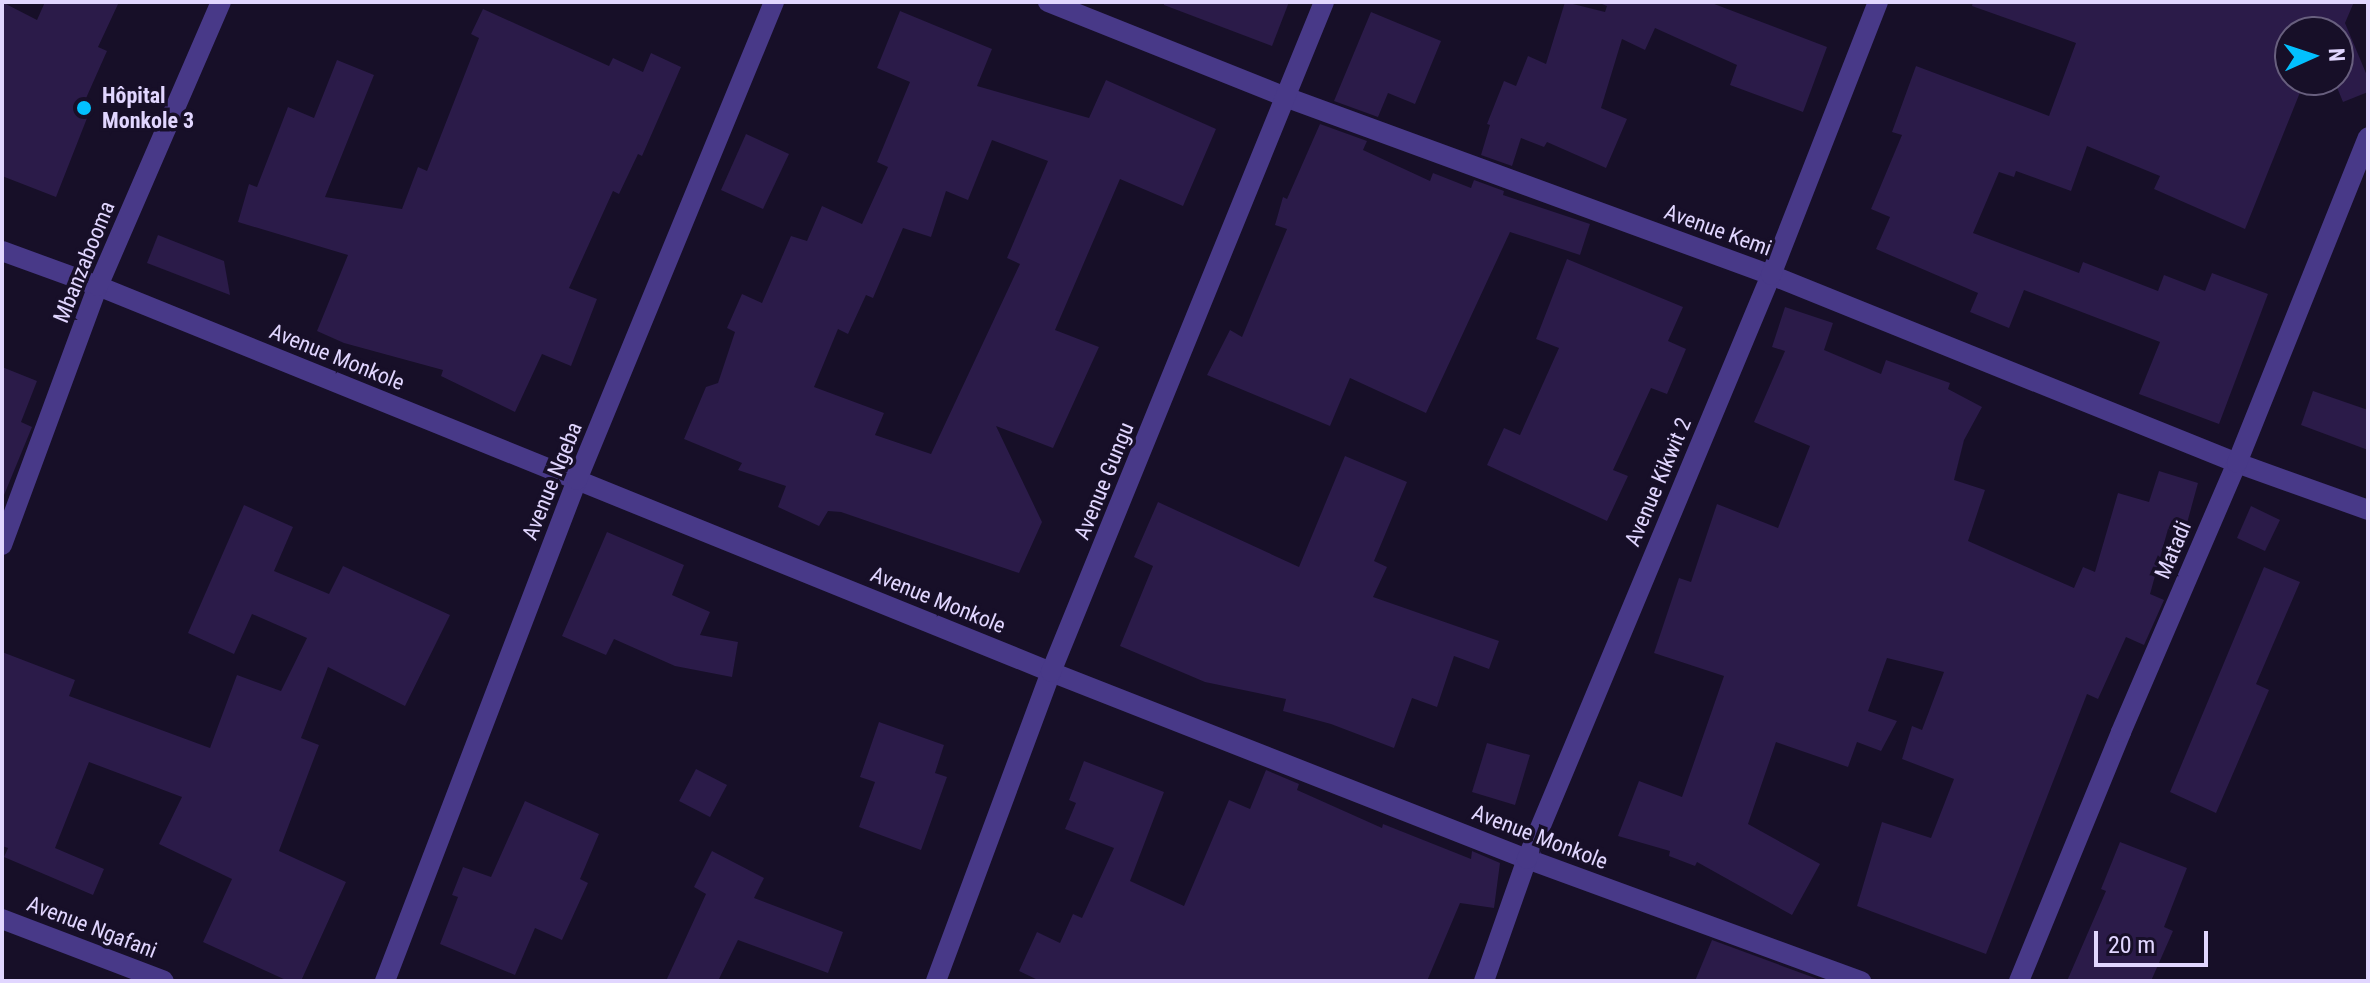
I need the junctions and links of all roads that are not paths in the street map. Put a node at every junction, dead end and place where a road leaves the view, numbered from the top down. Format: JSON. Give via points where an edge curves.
{"nodes":[{"id":1,"x":221,"y":2,"type":"edge"},
{"id":2,"x":774,"y":2,"type":"edge"},
{"id":3,"x":1048,"y":2,"type":"edge"},
{"id":4,"x":1324,"y":2,"type":"edge"},
{"id":5,"x":1878,"y":2,"type":"edge"},
{"id":6,"x":1288,"y":98,"type":"junction"},
{"id":7,"x":2368,"y":137,"type":"edge"},
{"id":8,"x":2,"y":251,"type":"edge"},
{"id":9,"x":1771,"y":275,"type":"junction"},
{"id":10,"x":98,"y":286,"type":"junction"},
{"id":11,"x":2237,"y":463,"type":"junction"},
{"id":12,"x":577,"y":480,"type":"junction"},
{"id":13,"x":2368,"y":510,"type":"edge"},
{"id":14,"x":2,"y":545,"type":"edge"},
{"id":15,"x":1051,"y":672,"type":"junction"},
{"id":16,"x":1527,"y":859,"type":"junction"},
{"id":17,"x":2,"y":919,"type":"edge"},
{"id":18,"x":164,"y":981,"type":"edge"},
{"id":19,"x":385,"y":981,"type":"edge"},
{"id":20,"x":936,"y":981,"type":"edge"},
{"id":21,"x":1484,"y":981,"type":"edge"},
{"id":22,"x":1861,"y":981,"type":"edge"},
{"id":23,"x":2019,"y":981,"type":"edge"}],
"edges":[{"from":1,"to":10,"type":"street","name":"Mbanzabooma"},
{"from":2,"to":12,"type":"street","name":"Avenue Ngeba"},
{"from":3,"to":6,"type":"street","name":"Avenue Kemi"},
{"from":4,"to":6,"type":"street","name":"Avenue Gungu"},
{"from":5,"to":9,"type":"street","name":"Avenue Kikwit 2"},
{"from":6,"to":9,"type":"street","name":"Avenue Kemi"},
{"from":6,"to":15,"type":"street","name":"Avenue Gungu"},
{"from":7,"to":11,"type":"street","name":"Matadi"},
{"from":8,"to":10,"type":"street","name":"Avenue Monkole"},
{"from":9,"to":11,"type":"street","name":"Avenue Kemi"},
{"from":9,"to":16,"type":"street","name":"Avenue Kikwit 2"},
{"from":10,"to":12,"type":"street","name":"Avenue Monkole"},
{"from":10,"to":14,"type":"street","name":"Mbanzabooma"},
{"from":11,"to":13,"type":"street","name":"Avenue Kemi"},
{"from":11,"to":23,"type":"street","name":"Matadi"},
{"from":12,"to":15,"type":"street","name":"Avenue Monkole"},
{"from":12,"to":19,"type":"street","name":"Avenue Ngeba"},
{"from":15,"to":16,"type":"street","name":"Avenue Monkole"},
{"from":15,"to":20,"type":"street","name":"Avenue Gungu"},
{"from":16,"to":21,"type":"street","name":"Avenue Kikwit 2"},
{"from":16,"to":22,"type":"street","name":"Avenue Monkole"},
{"from":17,"to":18,"type":"street","name":"Avenue Ngafani"}]}
